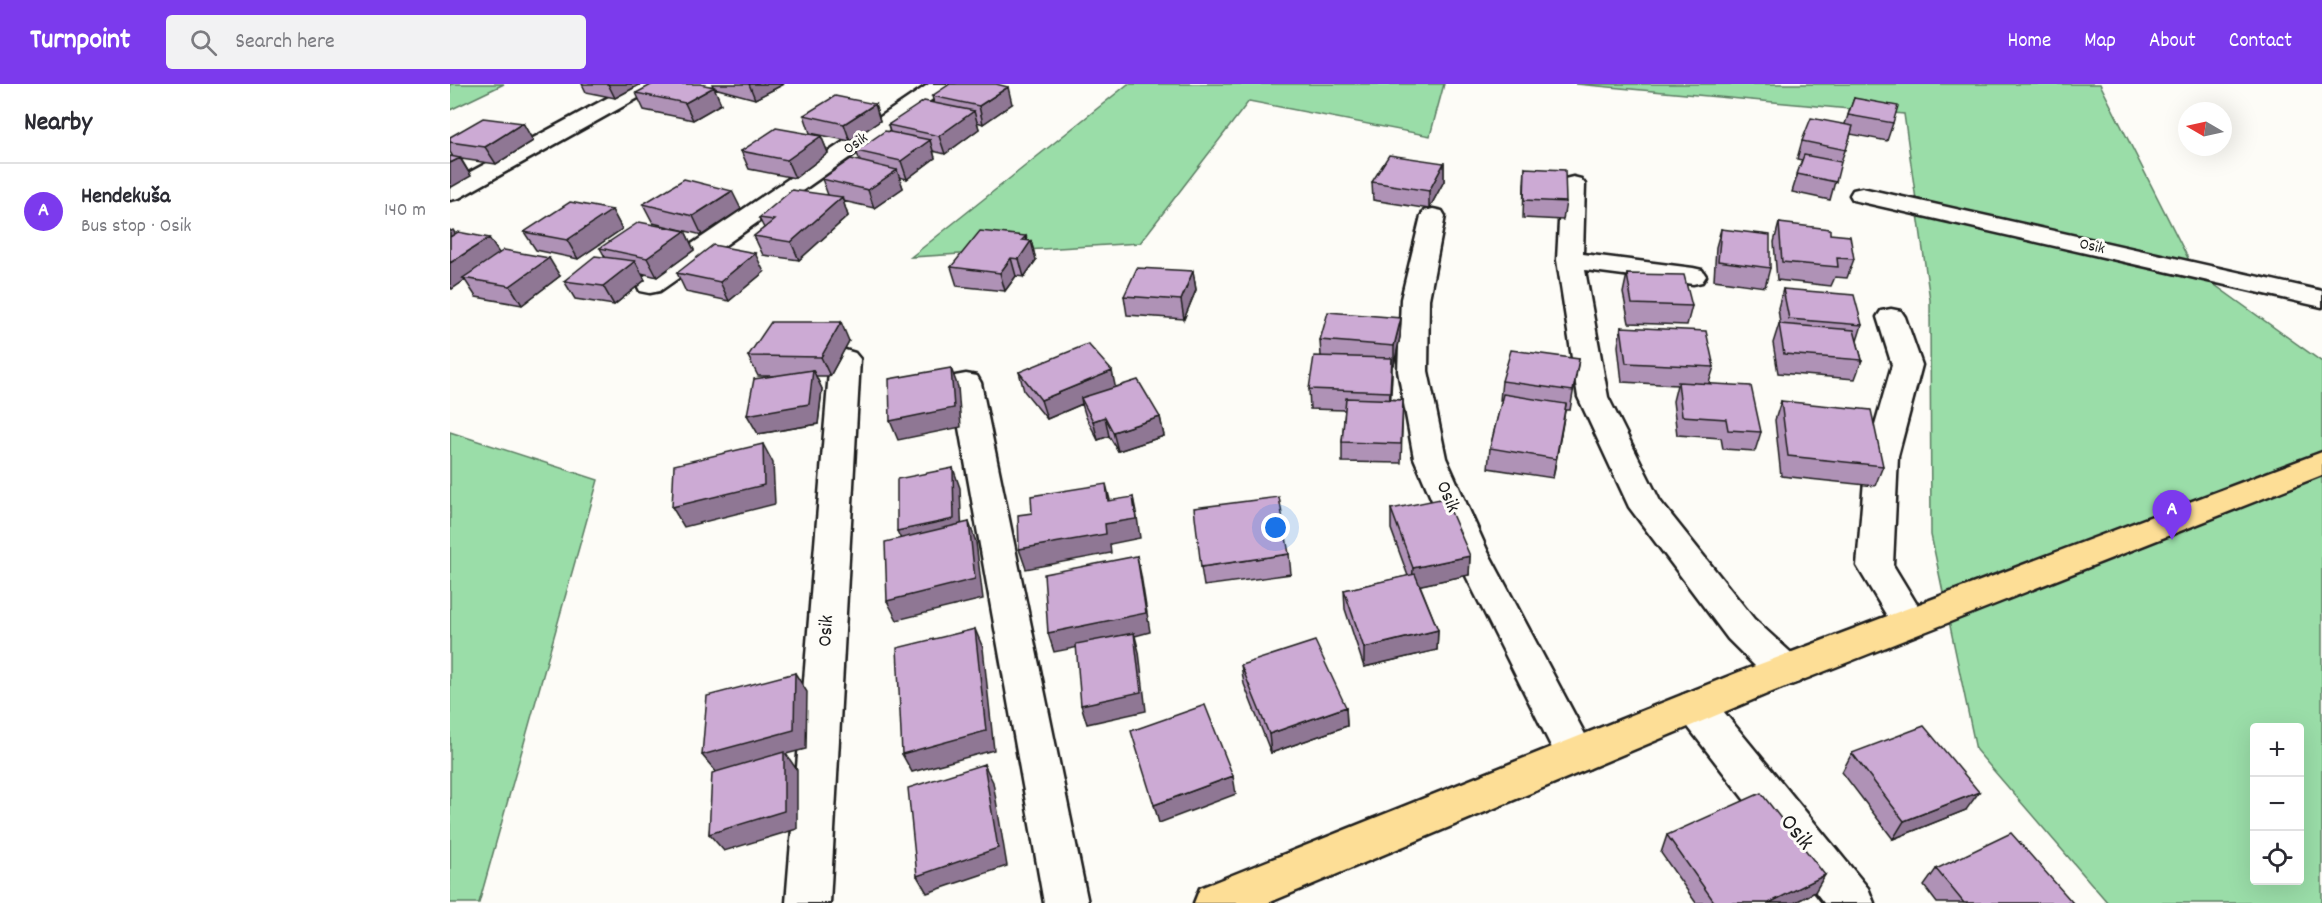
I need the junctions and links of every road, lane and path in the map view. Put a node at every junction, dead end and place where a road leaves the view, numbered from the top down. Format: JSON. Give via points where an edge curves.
{"nodes":[{"id":1,"x":650,"y":84,"type":"edge"},
{"id":2,"x":943,"y":84,"type":"edge"},
{"id":3,"x":1573,"y":184,"type":"dead end"},
{"id":4,"x":450,"y":193,"type":"edge"},
{"id":5,"x":1862,"y":195,"type":"dead end"},
{"id":6,"x":1433,"y":216,"type":"dead end"},
{"id":7,"x":1570,"y":260,"type":"junction"},
{"id":8,"x":1693,"y":276,"type":"dead end"},
{"id":9,"x":650,"y":285,"type":"dead end"},
{"id":10,"x":2322,"y":299,"type":"edge"},
{"id":11,"x":1891,"y":317,"type":"dead end"},
{"id":12,"x":845,"y":359,"type":"dead end"},
{"id":13,"x":966,"y":383,"type":"dead end"},
{"id":14,"x":2322,"y":463,"type":"edge"},
{"id":15,"x":1909,"y":621,"type":"junction"},
{"id":16,"x":1785,"y":671,"type":"junction"},
{"id":17,"x":1696,"y":707,"type":"junction"},
{"id":18,"x":1576,"y":755,"type":"junction"},
{"id":19,"x":808,"y":903,"type":"edge"},
{"id":20,"x":1066,"y":903,"type":"edge"},
{"id":21,"x":1216,"y":903,"type":"edge"},
{"id":22,"x":1852,"y":903,"type":"edge"}],
"edges":[{"from":1,"to":4,"type":"street"},
{"from":2,"to":9,"type":"street","name":"Osik"},
{"from":3,"to":7,"type":"street"},
{"from":5,"to":10,"type":"street","name":"Osik"},
{"from":6,"to":18,"type":"street","name":"Osik","via":[[1415,299],[1413,371],[1430,458],[1471,552]]},
{"from":7,"to":8,"type":"street"},
{"from":7,"to":16,"type":"street","via":[[1593,397],[1646,507],[1741,629]]},
{"from":11,"to":15,"type":"street","via":[[1907,365],[1882,456],[1875,566]]},
{"from":12,"to":19,"type":"street","name":"Osik"},
{"from":13,"to":20,"type":"street"},
{"from":14,"to":15,"type":"main road"},
{"from":15,"to":16,"type":"main road"},
{"from":16,"to":17,"type":"main road"},
{"from":17,"to":18,"type":"main road"},
{"from":17,"to":22,"type":"street","name":"Osik"},
{"from":18,"to":21,"type":"main road"}]}
